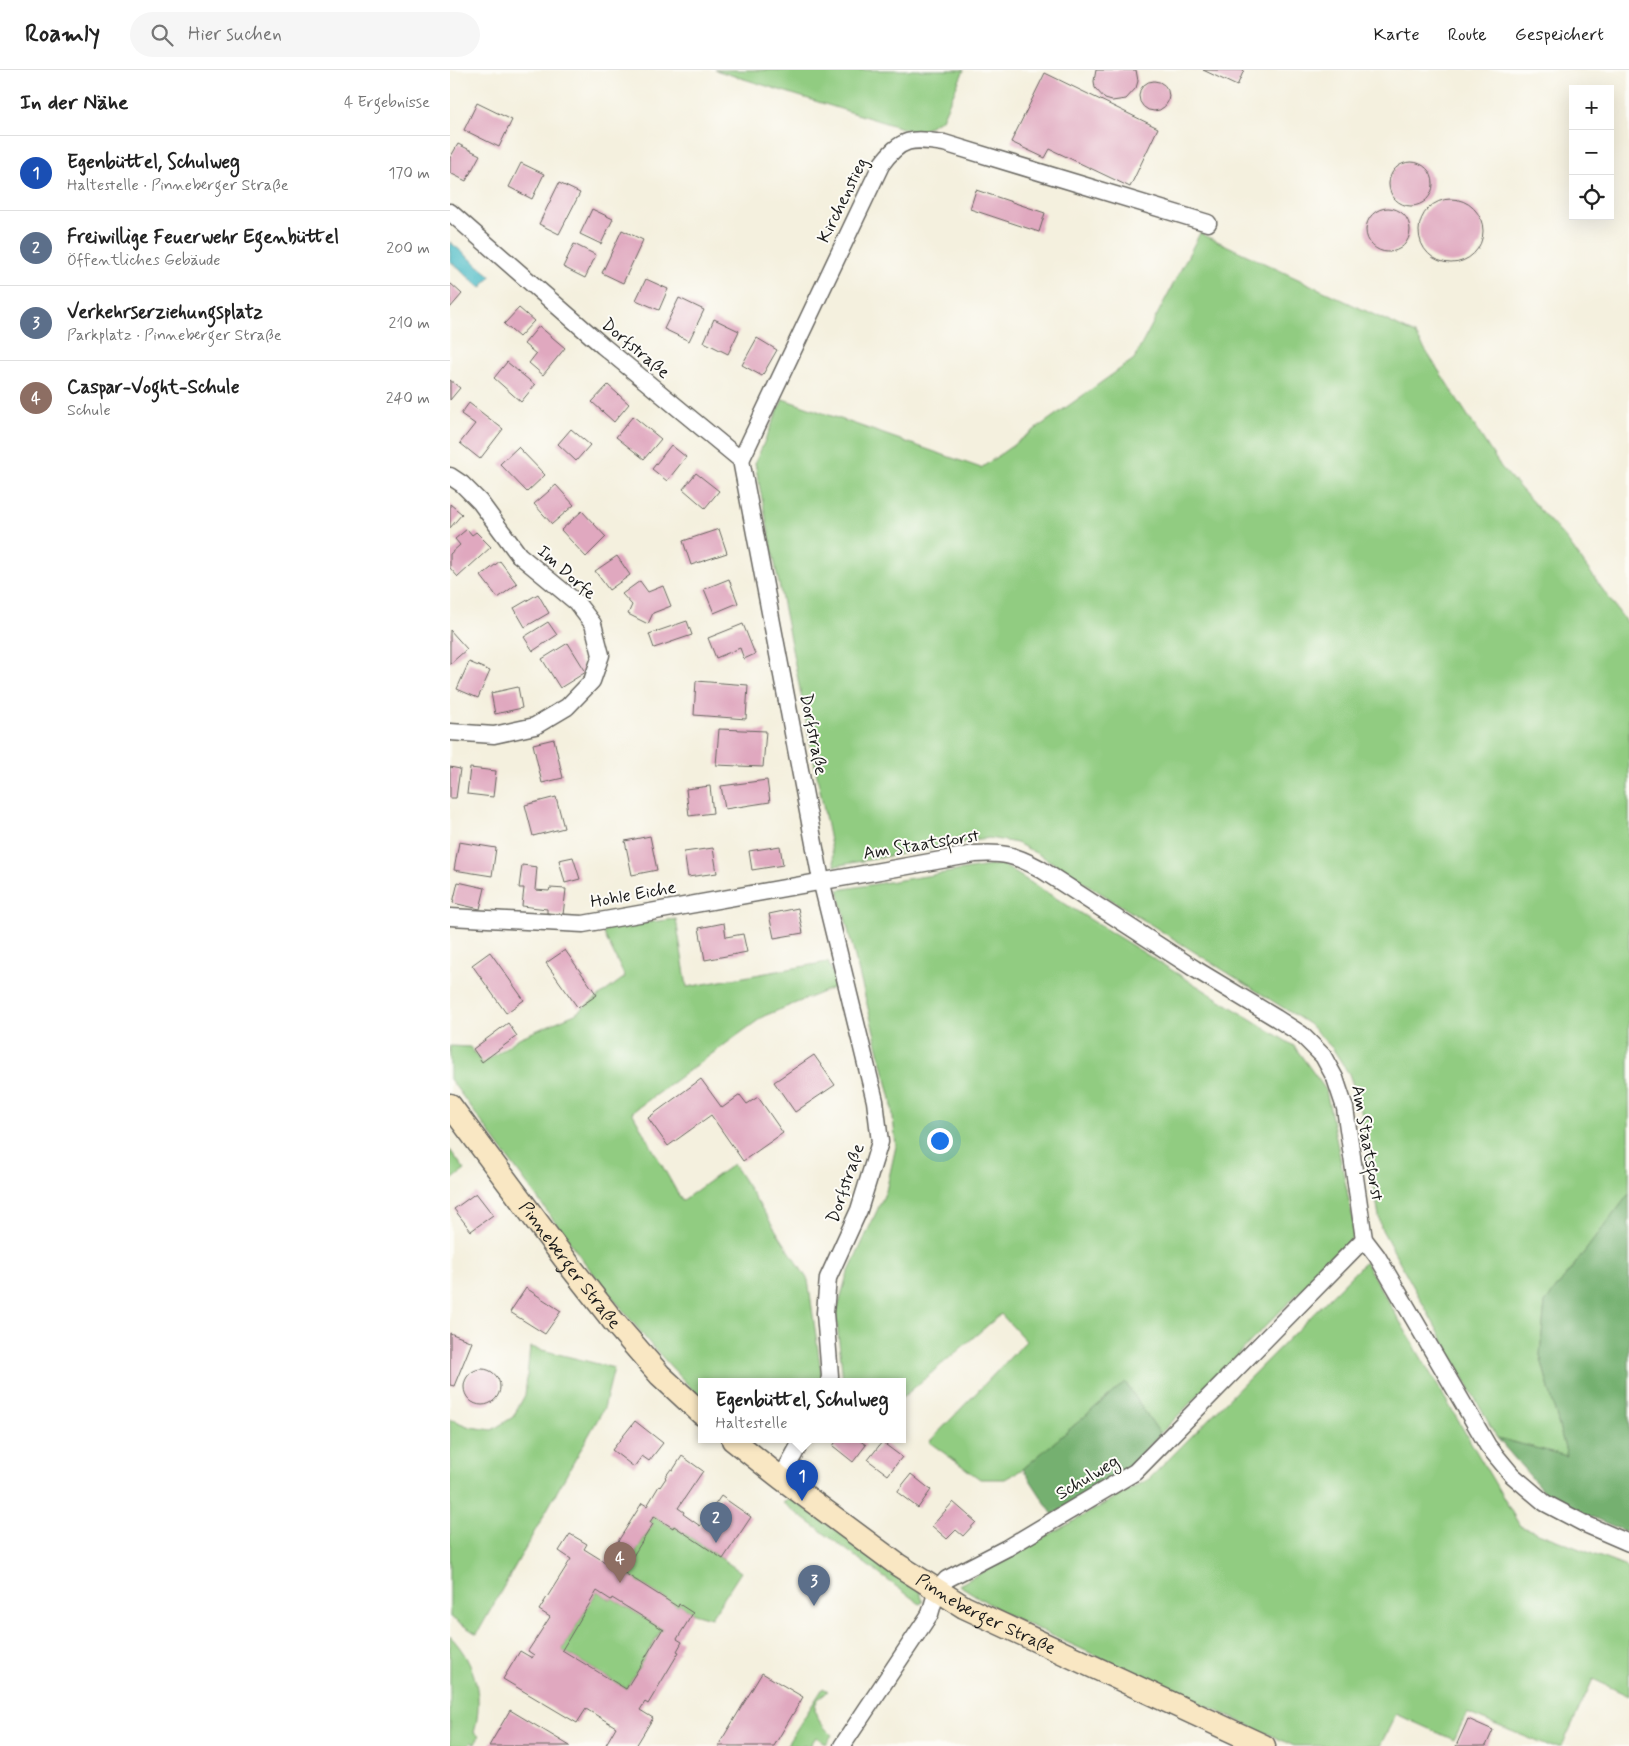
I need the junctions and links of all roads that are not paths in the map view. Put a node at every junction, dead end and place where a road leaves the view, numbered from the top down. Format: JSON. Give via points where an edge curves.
{"nodes":[{"id":1,"x":450,"y":212,"type":"edge"},
{"id":2,"x":1208,"y":223,"type":"dead end"},
{"id":3,"x":741,"y":460,"type":"junction"},
{"id":4,"x":450,"y":476,"type":"edge"},
{"id":5,"x":450,"y":732,"type":"edge"},
{"id":6,"x":821,"y":880,"type":"junction"},
{"id":7,"x":450,"y":917,"type":"edge"},
{"id":8,"x":450,"y":1104,"type":"edge"},
{"id":9,"x":1364,"y":1239,"type":"junction"},
{"id":10,"x":830,"y":1378,"type":"edge"},
{"id":11,"x":698,"y":1410,"type":"edge"},
{"id":12,"x":737,"y":1443,"type":"edge"},
{"id":13,"x":800,"y":1443,"type":"edge"},
{"id":14,"x":781,"y":1478,"type":"junction"},
{"id":15,"x":1629,"y":1543,"type":"edge"},
{"id":16,"x":937,"y":1590,"type":"junction"},
{"id":17,"x":842,"y":1746,"type":"edge"},
{"id":18,"x":1264,"y":1746,"type":"edge"}],
"edges":[{"from":1,"to":3,"type":"street","name":"Dorfstraße","via":[[603,346]]},
{"from":2,"to":3,"type":"street","name":"Kirchenstieg","via":[[944,143],[904,141],[890,151],[881,164]]},
{"from":3,"to":6,"type":"street","name":"Dorfstraße"},
{"from":4,"to":5,"type":"street","name":"Im Dorfe","via":[[480,502],[519,555],[576,602],[593,624],[601,655],[592,681],[586,688],[567,708],[535,726],[494,735]]},
{"from":6,"to":7,"type":"street","name":"Hohle Eiche","via":[[582,924]]},
{"from":6,"to":9,"type":"street","name":"Am Staatsforst","via":[[975,854],[997,853],[1019,858],[1284,1023],[1322,1056],[1335,1078],[1345,1108]]},
{"from":6,"to":10,"type":"street","name":"Dorfstraße","via":[[875,1100],[880,1142],[859,1210],[828,1278],[825,1313]]},
{"from":8,"to":11,"type":"main road","name":"Pinneberger Straße","via":[[614,1322],[660,1375]]},
{"from":9,"to":15,"type":"street","name":"Am Staatsforst","via":[[1488,1446],[1512,1476],[1546,1503]]},
{"from":9,"to":16,"type":"street","name":"Schulweg","via":[[1135,1472],[1007,1548],[947,1579]]},
{"from":12,"to":14,"type":"main road","name":"Pinneberger Straße"},
{"from":13,"to":14,"type":"street"},
{"from":14,"to":16,"type":"main road","name":"Pinneberger Straße"},
{"from":16,"to":17,"type":"street","via":[[930,1614]]},
{"from":16,"to":18,"type":"main road","name":"Pinneberger Straße","via":[[981,1616]]}]}
